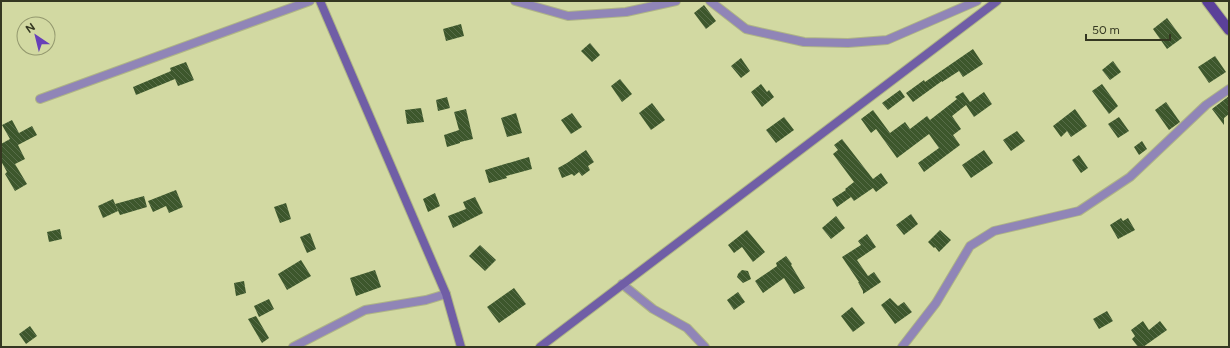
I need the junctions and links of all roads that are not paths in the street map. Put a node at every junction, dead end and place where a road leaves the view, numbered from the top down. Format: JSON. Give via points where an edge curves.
{"nodes":[{"id":1,"x":310,"y":1,"type":"edge"},
{"id":2,"x":320,"y":1,"type":"edge"},
{"id":3,"x":515,"y":1,"type":"edge"},
{"id":4,"x":676,"y":1,"type":"edge"},
{"id":5,"x":710,"y":1,"type":"edge"},
{"id":6,"x":977,"y":1,"type":"edge"},
{"id":7,"x":997,"y":1,"type":"edge"},
{"id":8,"x":1207,"y":1,"type":"edge"},
{"id":9,"x":1229,"y":30,"type":"edge"},
{"id":10,"x":1229,"y":89,"type":"edge"},
{"id":11,"x":40,"y":99,"type":"dead end"},
{"id":12,"x":622,"y":284,"type":"junction"},
{"id":13,"x":446,"y":294,"type":"junction"},
{"id":14,"x":293,"y":347,"type":"edge"},
{"id":15,"x":461,"y":347,"type":"edge"},
{"id":16,"x":540,"y":347,"type":"edge"},
{"id":17,"x":705,"y":347,"type":"edge"},
{"id":18,"x":902,"y":347,"type":"edge"}],
"edges":[{"from":1,"to":11,"type":"street"},
{"from":2,"to":13,"type":"street"},
{"from":3,"to":4,"type":"street","via":[[568,16],[626,12]]},
{"from":5,"to":6,"type":"street","via":[[746,28],[804,42],[848,43],[887,40]]},
{"from":7,"to":12,"type":"street"},
{"from":8,"to":9,"type":"main road"},
{"from":10,"to":18,"type":"street","via":[[1206,105],[1130,177],[1079,211],[994,231],[970,246],[936,303]]},
{"from":12,"to":16,"type":"street"},
{"from":12,"to":17,"type":"street","via":[[653,309],[687,328]]},
{"from":13,"to":14,"type":"street","via":[[426,300],[365,310]]},
{"from":13,"to":15,"type":"street"}]}
